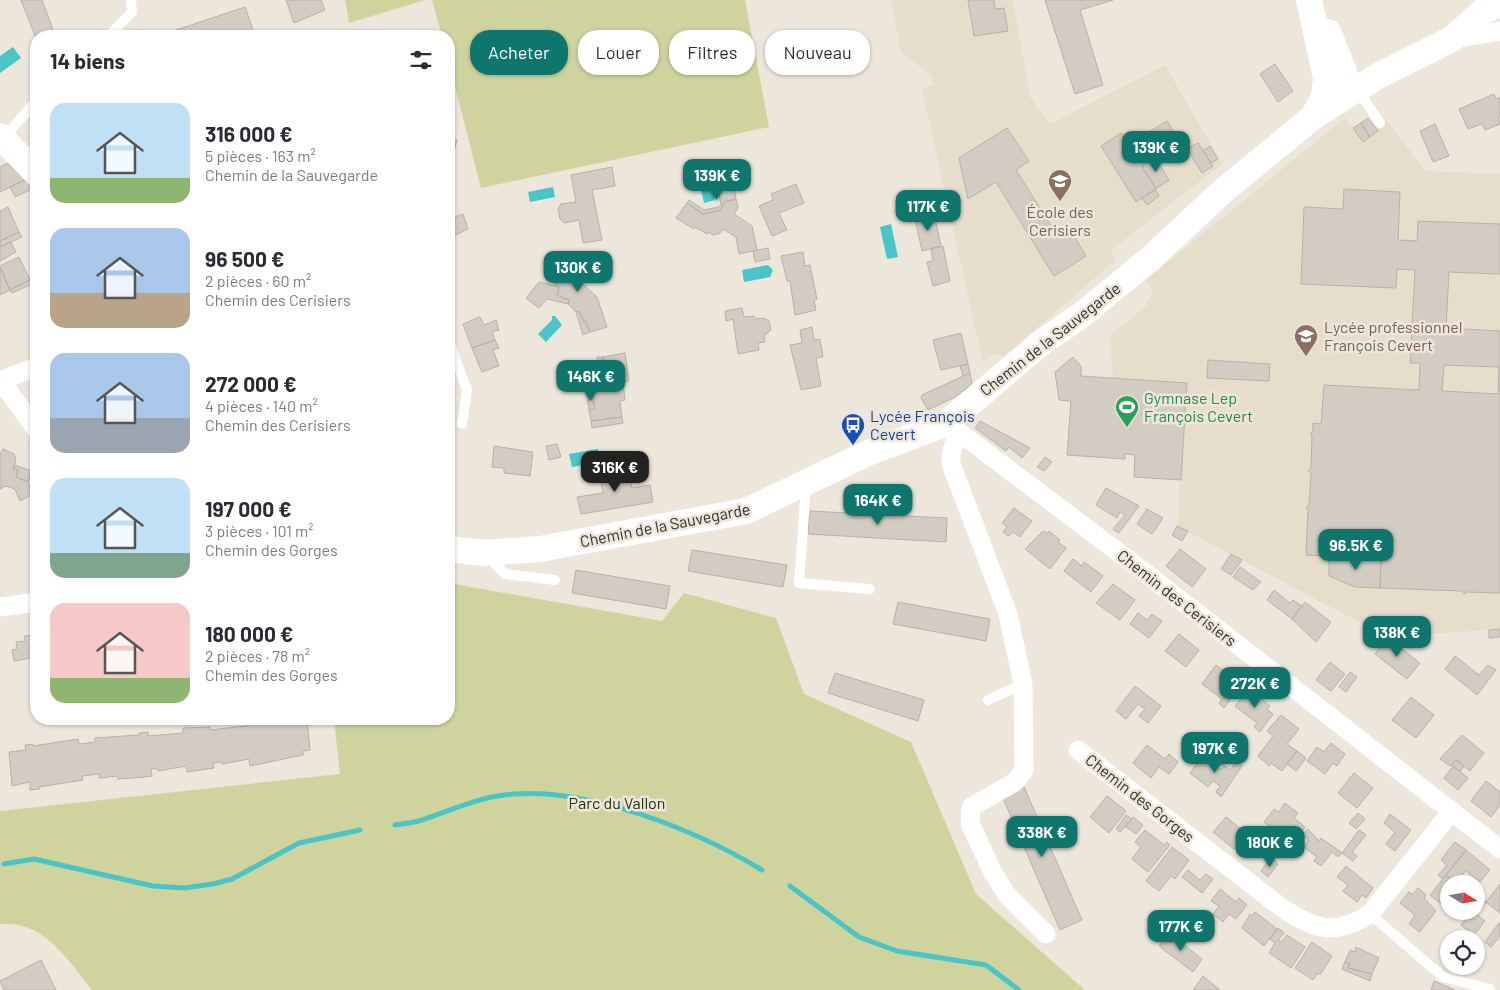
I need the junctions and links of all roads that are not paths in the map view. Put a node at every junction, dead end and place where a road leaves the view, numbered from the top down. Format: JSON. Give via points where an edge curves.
{"nodes":[{"id":1,"x":131,"y":0,"type":"edge"},
{"id":2,"x":1309,"y":0,"type":"edge"},
{"id":3,"x":1315,"y":0,"type":"edge"},
{"id":4,"x":1500,"y":3,"type":"edge"},
{"id":5,"x":115,"y":30,"type":"edge"},
{"id":6,"x":1500,"y":31,"type":"edge"},
{"id":7,"x":1452,"y":39,"type":"junction"},
{"id":8,"x":1353,"y":90,"type":"junction"},
{"id":9,"x":30,"y":107,"type":"edge"},
{"id":10,"x":1313,"y":118,"type":"junction"},
{"id":11,"x":1380,"y":124,"type":"dead end"},
{"id":12,"x":2,"y":137,"type":"edge"},
{"id":13,"x":30,"y":167,"type":"edge"},
{"id":14,"x":455,"y":358,"type":"edge"},
{"id":15,"x":30,"y":369,"type":"edge"},
{"id":16,"x":1,"y":381,"type":"edge"},
{"id":17,"x":30,"y":421,"type":"edge"},
{"id":18,"x":462,"y":424,"type":"dead end"},
{"id":19,"x":952,"y":427,"type":"junction"},
{"id":20,"x":807,"y":482,"type":"junction"},
{"id":21,"x":455,"y":551,"type":"edge"},
{"id":22,"x":484,"y":554,"type":"junction"},
{"id":23,"x":555,"y":580,"type":"dead end"},
{"id":24,"x":870,"y":589,"type":"dead end"},
{"id":25,"x":30,"y":603,"type":"edge"},
{"id":26,"x":0,"y":607,"type":"edge"},
{"id":27,"x":1023,"y":684,"type":"junction"},
{"id":28,"x":988,"y":700,"type":"dead end"},
{"id":29,"x":1078,"y":750,"type":"dead end"},
{"id":30,"x":1452,"y":811,"type":"junction"},
{"id":31,"x":1500,"y":849,"type":"edge"},
{"id":32,"x":1370,"y":914,"type":"junction"},
{"id":33,"x":1046,"y":934,"type":"dead end"},
{"id":34,"x":1490,"y":989,"type":"edge"}],
"edges":[{"from":1,"to":5,"type":"lane","via":[[132,12]]},
{"from":2,"to":10,"type":"street","via":[[1326,78],[1324,97]]},
{"from":3,"to":8,"type":"street"},
{"from":4,"to":7,"type":"street","name":"Chemin de la Sauvegarde","via":[[1482,12]]},
{"from":6,"to":7,"type":"street"},
{"from":7,"to":8,"type":"street","name":"Chemin de la Sauvegarde"},
{"from":8,"to":10,"type":"street","name":"Chemin de la Sauvegarde"},
{"from":8,"to":11,"type":"lane"},
{"from":9,"to":12,"type":"lane"},
{"from":10,"to":19,"type":"street","name":"Chemin de la Sauvegarde","via":[[1223,192],[1151,258],[1083,314],[1041,343]]},
{"from":12,"to":13,"type":"street"},
{"from":14,"to":18,"type":"lane","via":[[467,390]]},
{"from":15,"to":16,"type":"street"},
{"from":16,"to":17,"type":"street"},
{"from":19,"to":20,"type":"street","name":"Chemin de la Sauvegarde","via":[[870,452]]},
{"from":19,"to":27,"type":"street","via":[[950,464],[1008,614]]},
{"from":19,"to":30,"type":"street","name":"Chemin des Cerisiers"},
{"from":20,"to":22,"type":"street","name":"Chemin de la Sauvegarde","via":[[746,511],[540,549]]},
{"from":20,"to":24,"type":"lane","via":[[799,583]]},
{"from":21,"to":22,"type":"street","name":"Chemin de la Sauvegarde"},
{"from":22,"to":23,"type":"lane","via":[[505,574]]},
{"from":25,"to":26,"type":"street"},
{"from":27,"to":28,"type":"lane"},
{"from":27,"to":33,"type":"street","via":[[1024,770],[1015,782],[971,807],[970,823],[1007,895]]},
{"from":29,"to":32,"type":"street","name":"Chemin des Gorges","via":[[1299,920],[1317,927],[1336,929],[1353,925]]},
{"from":30,"to":31,"type":"street","name":"Chemin des Cerisiers"},
{"from":30,"to":32,"type":"street","name":"Chemin des Gorges"},
{"from":32,"to":34,"type":"lane","via":[[1443,977]]}]}
